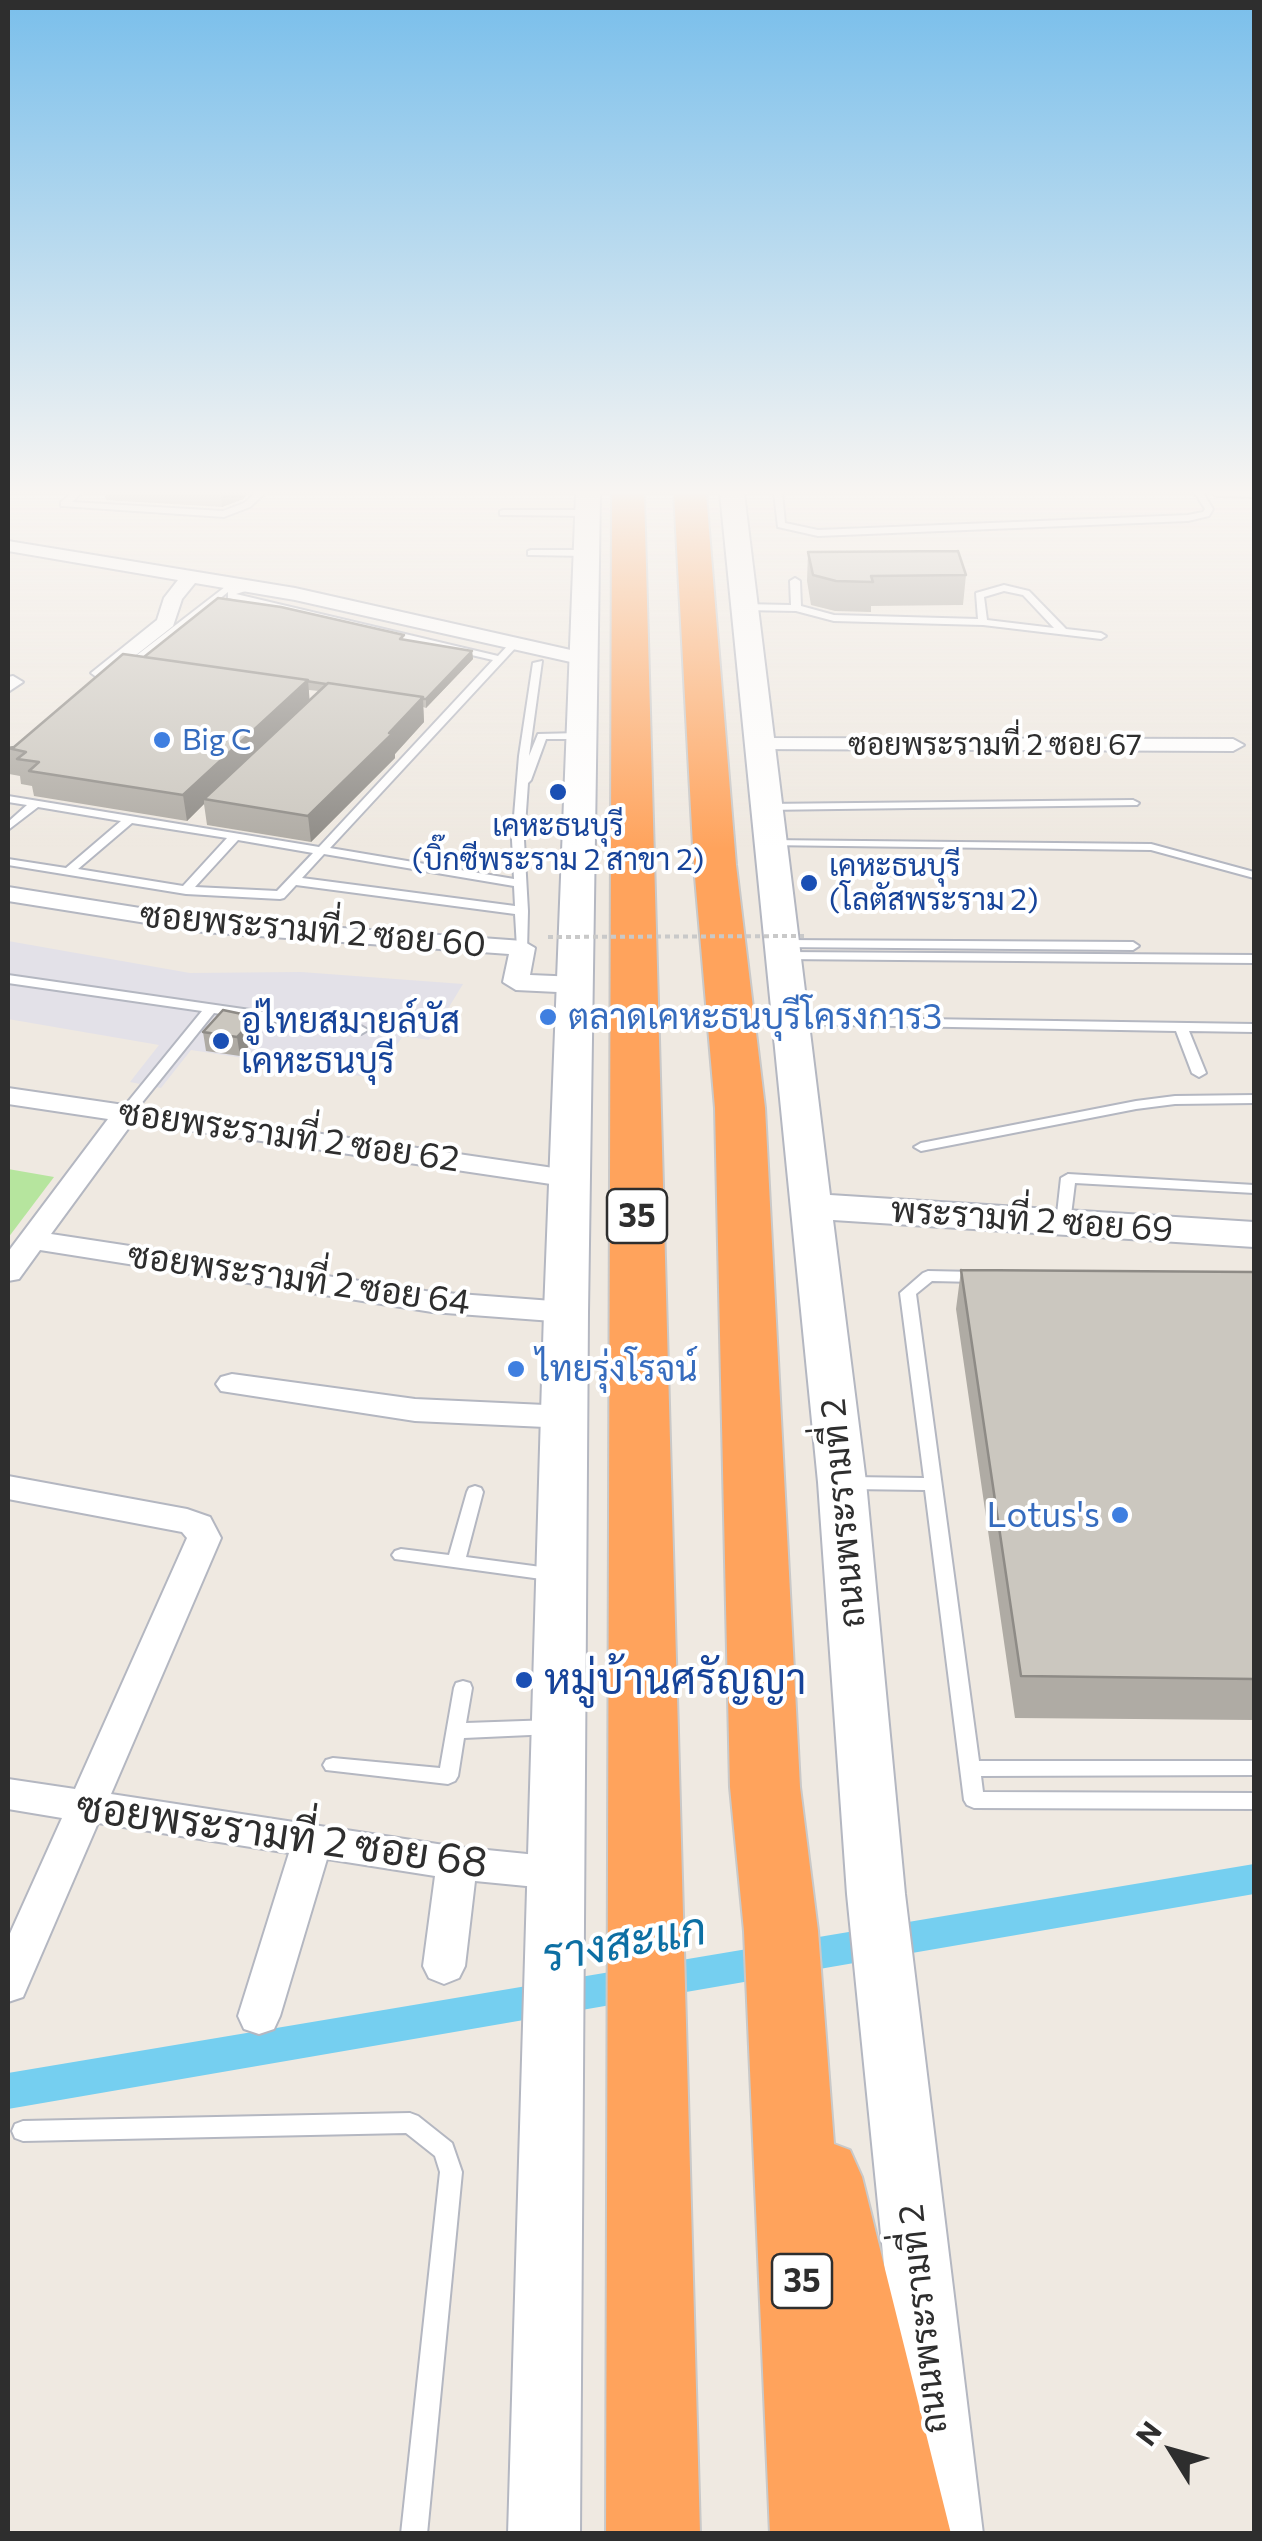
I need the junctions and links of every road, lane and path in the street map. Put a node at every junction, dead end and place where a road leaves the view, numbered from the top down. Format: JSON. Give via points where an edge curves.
{"nodes":[{"id":1,"x":169,"y":612,"type":"edge"},
{"id":2,"x":187,"y":612,"type":"edge"},
{"id":3,"x":196,"y":612,"type":"edge"},
{"id":4,"x":306,"y":612,"type":"edge"},
{"id":5,"x":352,"y":612,"type":"edge"},
{"id":6,"x":420,"y":612,"type":"edge"},
{"id":7,"x":585,"y":612,"type":"edge"},
{"id":8,"x":605,"y":612,"type":"edge"},
{"id":9,"x":698,"y":612,"type":"edge"},
{"id":10,"x":743,"y":612,"type":"edge"},
{"id":11,"x":810,"y":612,"type":"edge"},
{"id":12,"x":981,"y":612,"type":"edge"},
{"id":13,"x":1045,"y":612,"type":"edge"},
{"id":14,"x":982,"y":622,"type":"junction"},
{"id":15,"x":180,"y":624,"type":"junction"},
{"id":16,"x":1061,"y":628,"type":"junction"},
{"id":17,"x":1102,"y":636,"type":"dead end"},
{"id":18,"x":584,"y":649,"type":"junction"},
{"id":19,"x":507,"y":652,"type":"junction"},
{"id":20,"x":538,"y":663,"type":"dead end"},
{"id":21,"x":140,"y":672,"type":"edge"},
{"id":22,"x":95,"y":692,"type":"edge"},
{"id":23,"x":430,"y":716,"type":"dead end"},
{"id":24,"x":445,"y":718,"type":"junction"},
{"id":25,"x":580,"y":736,"type":"junction"},
{"id":26,"x":758,"y":744,"type":"junction"},
{"id":27,"x":1233,"y":745,"type":"dead end"},
{"id":28,"x":523,"y":784,"type":"junction"},
{"id":29,"x":8,"y":799,"type":"edge"},
{"id":30,"x":36,"y":803,"type":"junction"},
{"id":31,"x":1132,"y":804,"type":"dead end"},
{"id":32,"x":764,"y":807,"type":"junction"},
{"id":33,"x":202,"y":818,"type":"edge"},
{"id":34,"x":128,"y":821,"type":"junction"},
{"id":35,"x":8,"y":827,"type":"edge"},
{"id":36,"x":188,"y":831,"type":"junction"},
{"id":37,"x":234,"y":838,"type":"junction"},
{"id":38,"x":768,"y":843,"type":"junction"},
{"id":39,"x":321,"y":850,"type":"junction"},
{"id":40,"x":8,"y":862,"type":"edge"},
{"id":41,"x":69,"y":871,"type":"junction"},
{"id":42,"x":1254,"y":875,"type":"edge"},
{"id":43,"x":295,"y":880,"type":"junction"},
{"id":44,"x":519,"y":882,"type":"junction"},
{"id":45,"x":186,"y":890,"type":"junction"},
{"id":46,"x":8,"y":894,"type":"edge"},
{"id":47,"x":522,"y":911,"type":"junction"},
{"id":48,"x":548,"y":937,"type":"dead end"},
{"id":49,"x":789,"y":946,"type":"junction"},
{"id":50,"x":1133,"y":946,"type":"dead end"},
{"id":51,"x":523,"y":948,"type":"junction"},
{"id":52,"x":1254,"y":958,"type":"edge"},
{"id":53,"x":8,"y":979,"type":"edge"},
{"id":54,"x":578,"y":985,"type":"junction"},
{"id":55,"x":209,"y":1011,"type":"junction"},
{"id":56,"x":790,"y":1021,"type":"junction"},
{"id":57,"x":1181,"y":1028,"type":"junction"},
{"id":58,"x":1254,"y":1028,"type":"edge"},
{"id":59,"x":361,"y":1030,"type":"dead end"},
{"id":60,"x":1199,"y":1074,"type":"dead end"},
{"id":61,"x":8,"y":1096,"type":"edge"},
{"id":62,"x":1254,"y":1099,"type":"edge"},
{"id":63,"x":127,"y":1112,"type":"junction"},
{"id":64,"x":920,"y":1147,"type":"dead end"},
{"id":65,"x":571,"y":1178,"type":"junction"},
{"id":66,"x":1254,"y":1190,"type":"edge"},
{"id":67,"x":810,"y":1206,"type":"junction"},
{"id":68,"x":1064,"y":1223,"type":"junction"},
{"id":69,"x":1254,"y":1234,"type":"edge"},
{"id":70,"x":32,"y":1240,"type":"junction"},
{"id":71,"x":8,"y":1272,"type":"edge"},
{"id":72,"x":986,"y":1277,"type":"edge"},
{"id":73,"x":566,"y":1312,"type":"junction"},
{"id":74,"x":232,"y":1384,"type":"dead end"},
{"id":75,"x":567,"y":1417,"type":"junction"},
{"id":76,"x":842,"y":1482,"type":"junction"},
{"id":77,"x":930,"y":1484,"type":"junction"},
{"id":78,"x":8,"y":1488,"type":"edge"},
{"id":79,"x":475,"y":1492,"type":"dead end"},
{"id":80,"x":402,"y":1555,"type":"dead end"},
{"id":81,"x":456,"y":1563,"type":"junction"},
{"id":82,"x":562,"y":1575,"type":"junction"},
{"id":83,"x":464,"y":1688,"type":"dead end"},
{"id":84,"x":560,"y":1727,"type":"junction"},
{"id":85,"x":456,"y":1731,"type":"junction"},
{"id":86,"x":334,"y":1765,"type":"dead end"},
{"id":87,"x":970,"y":1768,"type":"junction"},
{"id":88,"x":1254,"y":1768,"type":"edge"},
{"id":89,"x":8,"y":1794,"type":"edge"},
{"id":90,"x":1254,"y":1801,"type":"edge"},
{"id":91,"x":88,"y":1806,"type":"junction"},
{"id":92,"x":312,"y":1842,"type":"junction"},
{"id":93,"x":456,"y":1863,"type":"junction"},
{"id":94,"x":557,"y":1873,"type":"junction"},
{"id":95,"x":444,"y":1966,"type":"dead end"},
{"id":96,"x":8,"y":1984,"type":"edge"},
{"id":97,"x":259,"y":2016,"type":"dead end"},
{"id":98,"x":786,"y":2028,"type":"junction"},
{"id":99,"x":23,"y":2131,"type":"dead end"},
{"id":100,"x":414,"y":2534,"type":"edge"},
{"id":101,"x":544,"y":2534,"type":"edge"},
{"id":102,"x":653,"y":2534,"type":"edge"},
{"id":103,"x":817,"y":2534,"type":"edge"},
{"id":104,"x":905,"y":2534,"type":"edge"},
{"id":105,"x":946,"y":2534,"type":"edge"}],
"edges":[{"from":1,"to":22,"type":"street","via":[[166,622],[101,673],[110,680]]},
{"from":2,"to":15,"type":"lane"},
{"from":3,"to":15,"type":"lane"},
{"from":4,"to":19,"type":"lane"},
{"from":5,"to":19,"type":"street"},
{"from":6,"to":18,"type":"street"},
{"from":7,"to":18,"type":"main road","number":"35"},
{"from":8,"to":102,"type":"highway","number":"35","via":[[646,1939]]},
{"from":9,"to":98,"type":"highway","number":"35","via":[[740,1108],[765,1787]]},
{"from":10,"to":26,"type":"main road","name":"ถนนพระรามที่ 2"},
{"from":11,"to":14,"type":"lane"},
{"from":12,"to":14,"type":"lane"},
{"from":13,"to":16,"type":"lane"},
{"from":14,"to":16,"type":"lane"},
{"from":15,"to":21,"type":"lane","via":[[125,669]]},
{"from":16,"to":17,"type":"lane"},
{"from":18,"to":19,"type":"street"},
{"from":18,"to":25,"type":"main road","number":"35"},
{"from":19,"to":24,"type":"lane"},
{"from":20,"to":28,"type":"lane"},
{"from":23,"to":24,"type":"lane"},
{"from":24,"to":39,"type":"lane"},
{"from":25,"to":28,"type":"lane","via":[[542,736]]},
{"from":25,"to":54,"type":"main road","number":"35"},
{"from":26,"to":27,"type":"street","name":"ซอยพระรามที่ 2 ซอย 67"},
{"from":26,"to":32,"type":"main road","name":"ถนนพระรามที่ 2"},
{"from":28,"to":44,"type":"lane"},
{"from":29,"to":30,"type":"lane"},
{"from":30,"to":34,"type":"lane"},
{"from":30,"to":35,"type":"lane"},
{"from":31,"to":32,"type":"lane"},
{"from":32,"to":38,"type":"main road","name":"ถนนพระรามที่ 2"},
{"from":33,"to":36,"type":"lane"},
{"from":34,"to":36,"type":"lane"},
{"from":34,"to":41,"type":"lane"},
{"from":36,"to":37,"type":"lane"},
{"from":37,"to":39,"type":"lane"},
{"from":37,"to":45,"type":"lane"},
{"from":38,"to":42,"type":"lane","via":[[1116,844]]},
{"from":38,"to":49,"type":"main road","name":"ถนนพระรามที่ 2"},
{"from":39,"to":43,"type":"lane"},
{"from":39,"to":44,"type":"lane"},
{"from":40,"to":41,"type":"lane"},
{"from":41,"to":45,"type":"lane"},
{"from":43,"to":45,"type":"lane","via":[[280,895]]},
{"from":43,"to":47,"type":"lane"},
{"from":44,"to":47,"type":"lane"},
{"from":46,"to":51,"type":"street","name":"ซอยพระรามที่ 2 ซอย 60","via":[[203,925]]},
{"from":47,"to":51,"type":"lane"},
{"from":48,"to":49,"type":"path","bridge":true},
{"from":49,"to":50,"type":"lane"},
{"from":49,"to":52,"type":"lane"},
{"from":49,"to":56,"type":"main road","name":"ถนนพระรามที่ 2"},
{"from":51,"to":54,"type":"street","name":"ซอยพระรามที่ 2 ซอย 60","via":[[516,982]]},
{"from":53,"to":55,"type":"lane"},
{"from":54,"to":65,"type":"main road","number":"35"},
{"from":55,"to":59,"type":"lane"},
{"from":55,"to":63,"type":"lane"},
{"from":56,"to":57,"type":"lane"},
{"from":56,"to":67,"type":"main road","name":"ถนนพระรามที่ 2"},
{"from":57,"to":58,"type":"lane"},
{"from":57,"to":60,"type":"lane"},
{"from":61,"to":63,"type":"street","name":"ซอยพระรามที่ 2 ซอย 62"},
{"from":62,"to":64,"type":"lane","via":[[1136,1105]]},
{"from":63,"to":65,"type":"street","name":"ซอยพระรามที่ 2 ซอย 62"},
{"from":63,"to":70,"type":"street"},
{"from":65,"to":73,"type":"main road","number":"35"},
{"from":66,"to":68,"type":"lane","via":[[1068,1178]]},
{"from":67,"to":68,"type":"main road","name":"พระรามที่ 2 ซอย 69"},
{"from":67,"to":76,"type":"main road","name":"ถนนพระรามที่ 2"},
{"from":68,"to":69,"type":"main road","name":"พระรามที่ 2 ซอย 69"},
{"from":70,"to":71,"type":"street"},
{"from":70,"to":73,"type":"street","name":"ซอยพระรามที่ 2 ซอย 64","via":[[432,1302]]},
{"from":72,"to":77,"type":"lane","via":[[928,1276],[908,1293]]},
{"from":73,"to":75,"type":"main road","number":"35"},
{"from":74,"to":75,"type":"street","via":[[415,1410]]},
{"from":75,"to":82,"type":"main road","number":"35"},
{"from":76,"to":77,"type":"lane"},
{"from":76,"to":105,"type":"main road","name":"ถนนพระรามที่ 2","via":[[876,1894]]},
{"from":77,"to":87,"type":"lane"},
{"from":78,"to":91,"type":"street","via":[[178,1519],[204,1534]]},
{"from":79,"to":81,"type":"lane"},
{"from":80,"to":81,"type":"lane"},
{"from":81,"to":82,"type":"lane"},
{"from":82,"to":84,"type":"main road","number":"35"},
{"from":83,"to":85,"type":"lane"},
{"from":84,"to":85,"type":"lane"},
{"from":84,"to":94,"type":"main road","number":"35"},
{"from":85,"to":86,"type":"lane","via":[[448,1776]]},
{"from":87,"to":88,"type":"lane"},
{"from":87,"to":90,"type":"lane","via":[[974,1800]]},
{"from":89,"to":91,"type":"street","name":"ซอยพระรามที่ 2 ซอย 68"},
{"from":91,"to":92,"type":"street","name":"ซอยพระรามที่ 2 ซอย 68"},
{"from":91,"to":96,"type":"street"},
{"from":92,"to":93,"type":"street","name":"ซอยพระรามที่ 2 ซอย 68"},
{"from":92,"to":97,"type":"street"},
{"from":93,"to":94,"type":"street","name":"ซอยพระรามที่ 2 ซอย 68"},
{"from":93,"to":95,"type":"street"},
{"from":94,"to":101,"type":"main road","number":"35"},
{"from":98,"to":103,"type":"highway","number":"35"},
{"from":98,"to":104,"type":"highway"},
{"from":99,"to":100,"type":"lane","via":[[410,2123],[444,2150],[450,2172]]}]}
